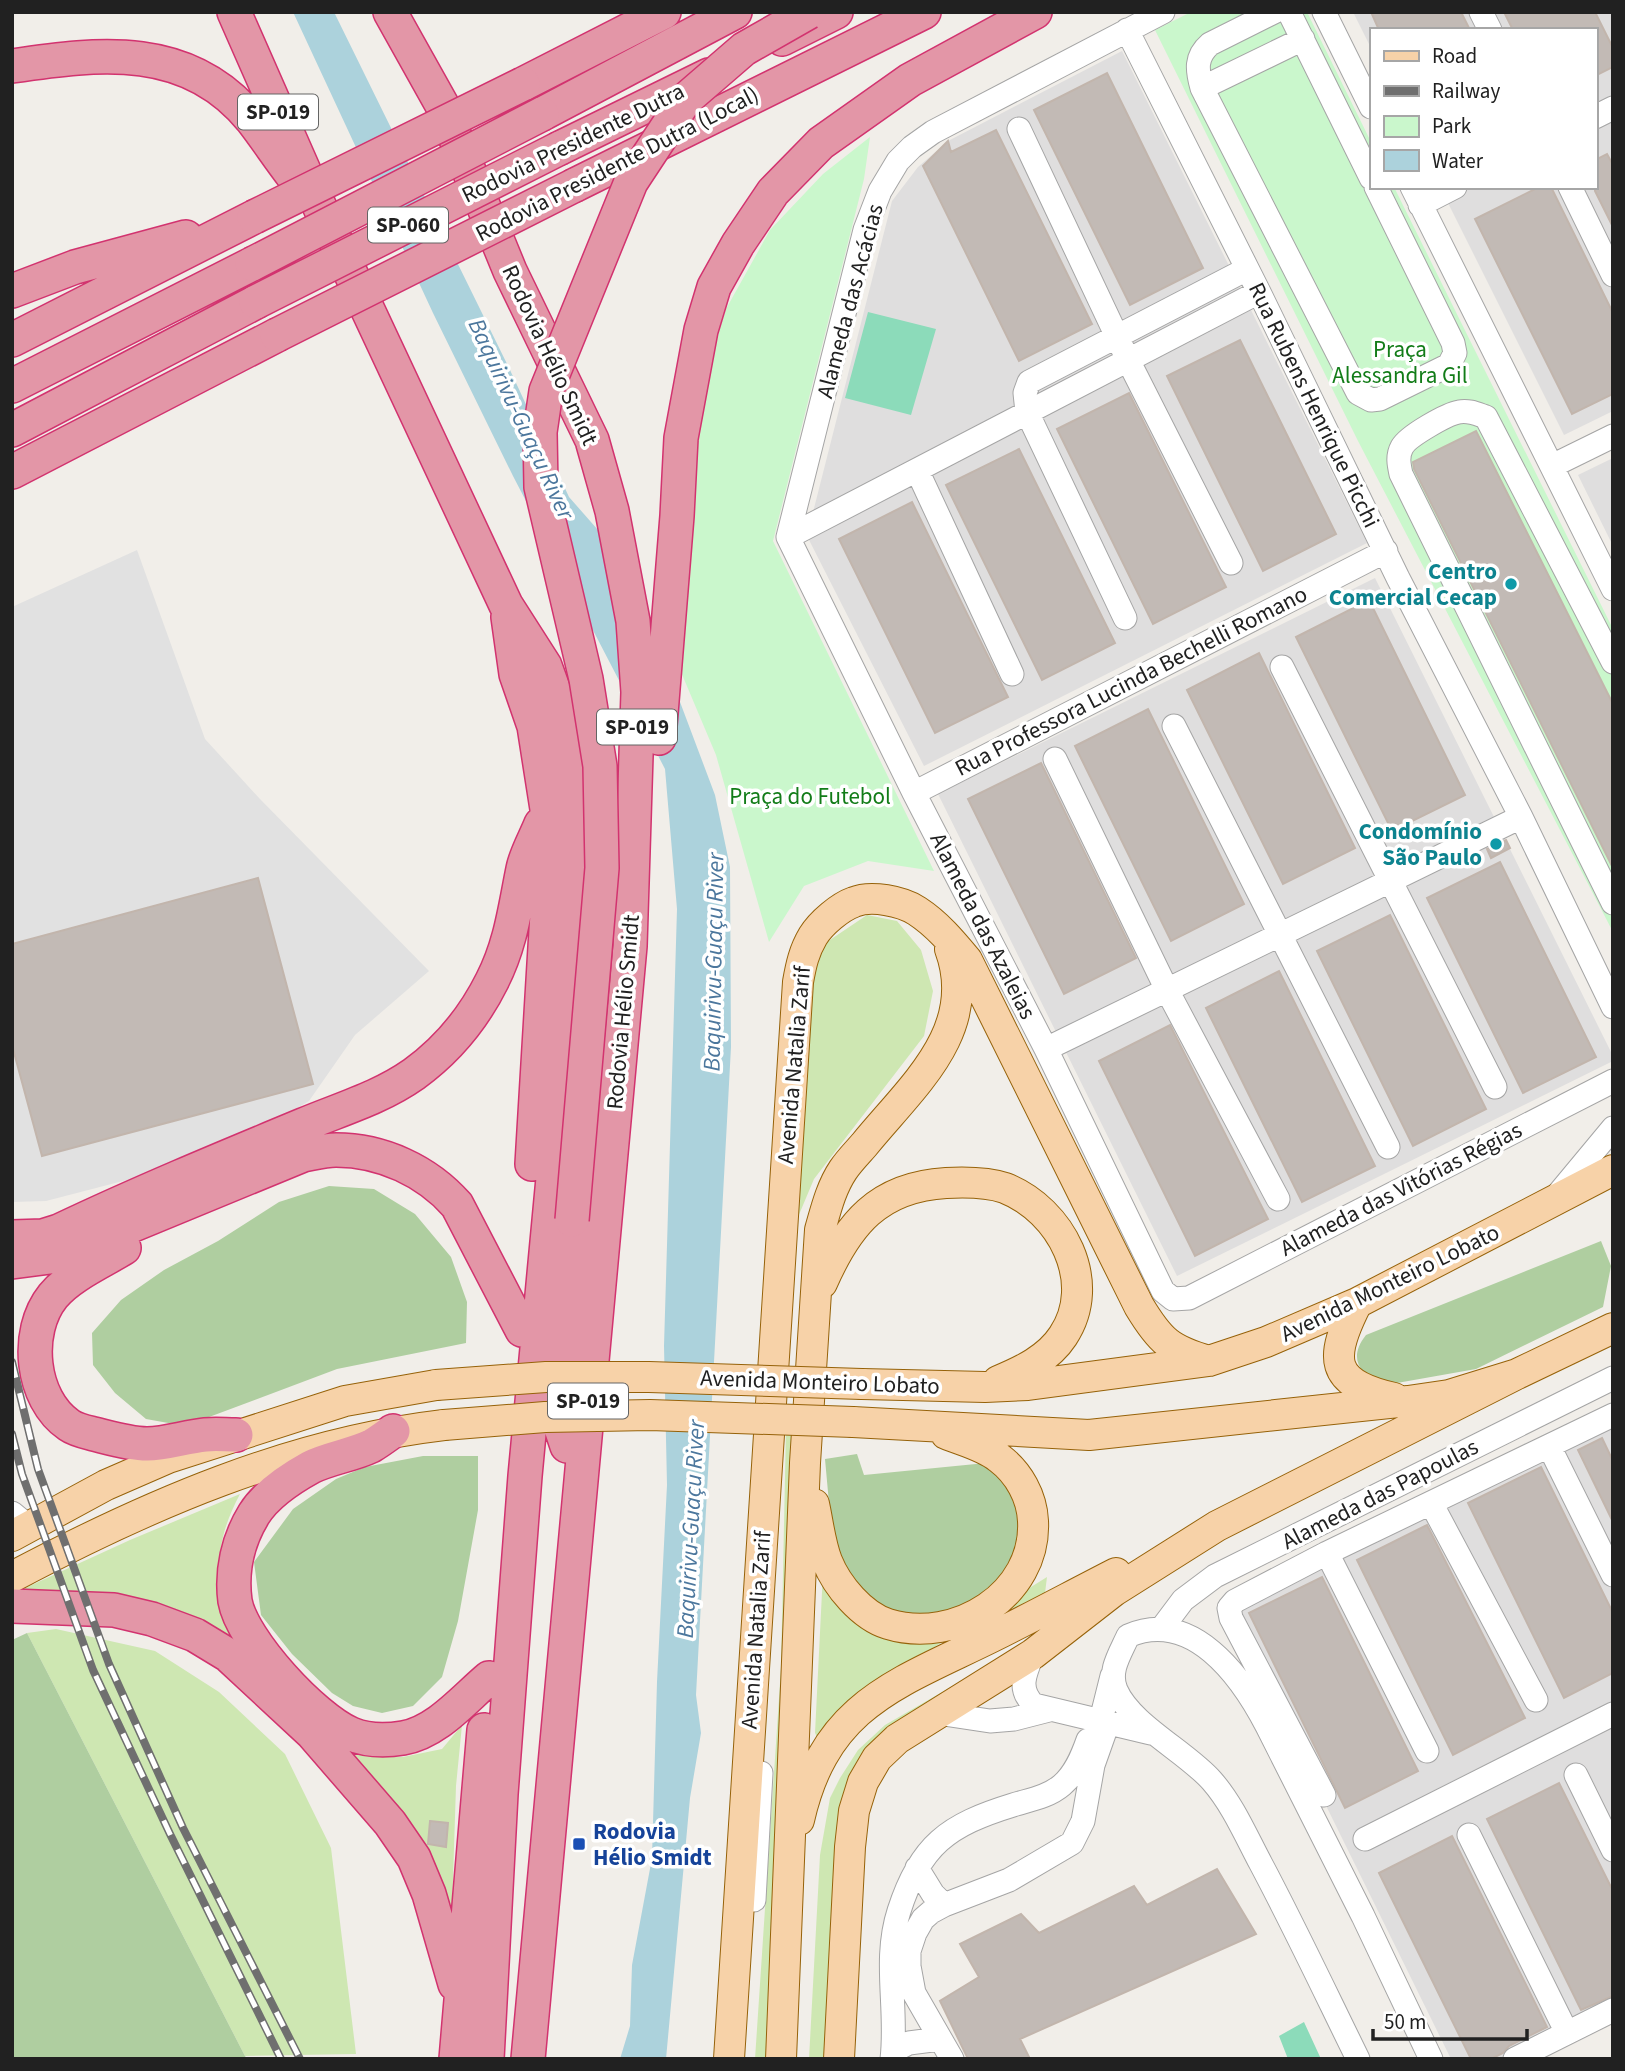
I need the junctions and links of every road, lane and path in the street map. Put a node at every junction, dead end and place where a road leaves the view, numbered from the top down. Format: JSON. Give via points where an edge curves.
{"nodes":[{"id":1,"x":234,"y":12,"type":"edge"},
{"id":2,"x":390,"y":12,"type":"edge"},
{"id":3,"x":413,"y":12,"type":"edge"},
{"id":4,"x":664,"y":12,"type":"edge"},
{"id":5,"x":735,"y":12,"type":"edge"},
{"id":6,"x":809,"y":12,"type":"edge"},
{"id":7,"x":836,"y":12,"type":"edge"},
{"id":8,"x":924,"y":12,"type":"edge"},
{"id":9,"x":1035,"y":12,"type":"edge"},
{"id":10,"x":1163,"y":12,"type":"edge"},
{"id":11,"x":1274,"y":12,"type":"edge"},
{"id":12,"x":1289,"y":12,"type":"edge"},
{"id":13,"x":1324,"y":12,"type":"edge"},
{"id":14,"x":1481,"y":12,"type":"edge"},
{"id":15,"x":1489,"y":28,"type":"edge"},
{"id":16,"x":1127,"y":30,"type":"junction"},
{"id":17,"x":1303,"y":39,"type":"junction"},
{"id":18,"x":12,"y":66,"type":"edge"},
{"id":19,"x":1202,"y":88,"type":"junction"},
{"id":20,"x":442,"y":105,"type":"junction"},
{"id":21,"x":1370,"y":105,"type":"edge"},
{"id":22,"x":1613,"y":108,"type":"edge"},
{"id":23,"x":1597,"y":116,"type":"edge"},
{"id":24,"x":1019,"y":130,"type":"dead end"},
{"id":25,"x":1370,"y":176,"type":"edge"},
{"id":26,"x":1377,"y":189,"type":"edge"},
{"id":27,"x":1446,"y":189,"type":"edge"},
{"id":28,"x":1571,"y":189,"type":"edge"},
{"id":29,"x":1416,"y":196,"type":"edge"},
{"id":30,"x":322,"y":212,"type":"junction"},
{"id":31,"x":246,"y":221,"type":"junction"},
{"id":32,"x":1247,"y":269,"type":"junction"},
{"id":33,"x":1613,"y":275,"type":"edge"},
{"id":34,"x":12,"y":291,"type":"edge"},
{"id":35,"x":1259,"y":292,"type":"junction"},
{"id":36,"x":1116,"y":336,"type":"junction"},
{"id":37,"x":12,"y":340,"type":"edge"},
{"id":38,"x":1128,"y":360,"type":"junction"},
{"id":39,"x":12,"y":386,"type":"edge"},
{"id":40,"x":1027,"y":412,"type":"junction"},
{"id":41,"x":12,"y":430,"type":"edge"},
{"id":42,"x":1613,"y":436,"type":"edge"},
{"id":43,"x":56,"y":450,"type":"junction"},
{"id":44,"x":1552,"y":466,"type":"junction"},
{"id":45,"x":916,"y":470,"type":"junction"},
{"id":46,"x":12,"y":472,"type":"edge"},
{"id":47,"x":12,"y":496,"type":"edge"},
{"id":48,"x":789,"y":537,"type":"junction"},
{"id":49,"x":1386,"y":551,"type":"junction"},
{"id":50,"x":1231,"y":564,"type":"dead end"},
{"id":51,"x":1613,"y":589,"type":"edge"},
{"id":52,"x":506,"y":605,"type":"junction"},
{"id":53,"x":1125,"y":618,"type":"dead end"},
{"id":54,"x":1613,"y":662,"type":"edge"},
{"id":55,"x":1282,"y":667,"type":"dead end"},
{"id":56,"x":1012,"y":674,"type":"dead end"},
{"id":57,"x":1174,"y":726,"type":"dead end"},
{"id":58,"x":1055,"y":759,"type":"dead end"},
{"id":59,"x":914,"y":793,"type":"junction"},
{"id":60,"x":547,"y":809,"type":"junction"},
{"id":61,"x":1521,"y":817,"type":"junction"},
{"id":62,"x":1390,"y":881,"type":"junction"},
{"id":63,"x":1613,"y":903,"type":"edge"},
{"id":64,"x":944,"y":934,"type":"junction"},
{"id":65,"x":1279,"y":935,"type":"junction"},
{"id":66,"x":629,"y":957,"type":"junction"},
{"id":67,"x":1167,"y":990,"type":"junction"},
{"id":68,"x":1613,"y":1007,"type":"edge"},
{"id":69,"x":1046,"y":1049,"type":"junction"},
{"id":70,"x":1613,"y":1081,"type":"edge"},
{"id":71,"x":1495,"y":1087,"type":"dead end"},
{"id":72,"x":1613,"y":1128,"type":"edge"},
{"id":73,"x":1388,"y":1147,"type":"dead end"},
{"id":74,"x":1613,"y":1171,"type":"edge"},
{"id":75,"x":225,"y":1187,"type":"junction"},
{"id":76,"x":1278,"y":1199,"type":"dead end"},
{"id":77,"x":1546,"y":1206,"type":"junction"},
{"id":78,"x":12,"y":1237,"type":"edge"},
{"id":79,"x":12,"y":1262,"type":"edge"},
{"id":80,"x":569,"y":1262,"type":"junction"},
{"id":81,"x":1189,"y":1298,"type":"joint"},
{"id":82,"x":815,"y":1300,"type":"junction"},
{"id":83,"x":1357,"y":1303,"type":"junction"},
{"id":84,"x":1613,"y":1328,"type":"edge"},
{"id":85,"x":522,"y":1330,"type":"junction"},
{"id":86,"x":1209,"y":1360,"type":"junction"},
{"id":87,"x":1517,"y":1374,"type":"junction"},
{"id":88,"x":1613,"y":1378,"type":"edge"},
{"id":89,"x":985,"y":1387,"type":"junction"},
{"id":90,"x":1408,"y":1401,"type":"junction"},
{"id":91,"x":1613,"y":1415,"type":"edge"},
{"id":92,"x":919,"y":1424,"type":"junction"},
{"id":93,"x":393,"y":1431,"type":"junction"},
{"id":94,"x":236,"y":1435,"type":"junction"},
{"id":95,"x":1549,"y":1446,"type":"junction"},
{"id":96,"x":805,"y":1463,"type":"junction"},
{"id":97,"x":525,"y":1476,"type":"junction"},
{"id":98,"x":580,"y":1485,"type":"junction"},
{"id":99,"x":1431,"y":1503,"type":"junction"},
{"id":100,"x":18,"y":1525,"type":"edge"},
{"id":101,"x":1217,"y":1526,"type":"junction"},
{"id":102,"x":1326,"y":1553,"type":"junction"},
{"id":103,"x":1613,"y":1575,"type":"edge"},
{"id":104,"x":12,"y":1577,"type":"edge"},
{"id":105,"x":12,"y":1606,"type":"edge"},
{"id":106,"x":1162,"y":1628,"type":"junction"},
{"id":107,"x":1033,"y":1654,"type":"junction"},
{"id":108,"x":1112,"y":1676,"type":"junction"},
{"id":109,"x":489,"y":1678,"type":"junction"},
{"id":110,"x":1536,"y":1700,"type":"dead end"},
{"id":111,"x":751,"y":1708,"type":"junction"},
{"id":112,"x":1055,"y":1712,"type":"junction"},
{"id":113,"x":937,"y":1713,"type":"junction"},
{"id":114,"x":1613,"y":1714,"type":"edge"},
{"id":115,"x":1101,"y":1720,"type":"junction"},
{"id":116,"x":1158,"y":1735,"type":"junction"},
{"id":117,"x":1427,"y":1751,"type":"dead end"},
{"id":118,"x":1080,"y":1762,"type":"junction"},
{"id":119,"x":1576,"y":1776,"type":"dead end"},
{"id":120,"x":1324,"y":1795,"type":"dead end"},
{"id":121,"x":1469,"y":1835,"type":"dead end"},
{"id":122,"x":1365,"y":1839,"type":"dead end"},
{"id":123,"x":1613,"y":1850,"type":"edge"},
{"id":124,"x":917,"y":1868,"type":"junction"},
{"id":125,"x":787,"y":1871,"type":"junction"},
{"id":126,"x":1362,"y":1884,"type":"dead end"},
{"id":127,"x":944,"y":1905,"type":"junction"},
{"id":128,"x":461,"y":2005,"type":"junction"},
{"id":129,"x":1613,"y":2010,"type":"edge"},
{"id":130,"x":1613,"y":2025,"type":"edge"},
{"id":131,"x":1567,"y":2033,"type":"junction"},
{"id":132,"x":940,"y":2039,"type":"junction"},
{"id":133,"x":892,"y":2055,"type":"edge"},
{"id":134,"x":528,"y":2058,"type":"edge"},
{"id":135,"x":456,"y":2059,"type":"edge"},
{"id":136,"x":486,"y":2059,"type":"edge"},
{"id":137,"x":729,"y":2059,"type":"edge"},
{"id":138,"x":742,"y":2059,"type":"edge"},
{"id":139,"x":768,"y":2059,"type":"edge"},
{"id":140,"x":781,"y":2059,"type":"edge"},
{"id":141,"x":839,"y":2059,"type":"edge"},
{"id":142,"x":953,"y":2059,"type":"edge"},
{"id":143,"x":1358,"y":2059,"type":"edge"},
{"id":144,"x":1431,"y":2059,"type":"edge"},
{"id":145,"x":1445,"y":2059,"type":"edge"},
{"id":146,"x":1515,"y":2059,"type":"edge"},
{"id":147,"x":1543,"y":2059,"type":"edge"}],
"edges":[{"from":1,"to":30,"type":"highway","number":"SP-019"},
{"from":2,"to":20,"type":"highway","name":"Rodovia Hélio Smidt","number":"SP-019"},
{"from":3,"to":20,"type":"highway"},
{"from":4,"to":31,"type":"highway","bridge":true},
{"from":5,"to":39,"type":"highway","name":"Rodovia Presidente Dutra","number":"SP-060","bridge":true},
{"from":6,"to":80,"type":"highway","bridge":true,"via":[[744,49],[685,100],[631,182],[546,391],[540,432],[541,487],[586,679],[600,766],[602,868]]},
{"from":7,"to":41,"type":"highway","name":"Rodovia Presidente Dutra","number":"SP-060","bridge":true,"via":[[256,302]]},
{"from":8,"to":43,"type":"highway","name":"Rodovia Presidente Dutra (Local)","number":"SP-060","bridge":true},
{"from":9,"to":66,"type":"highway","via":[[910,80],[821,143],[773,192],[715,287],[701,330],[681,438],[657,771]]},
{"from":10,"to":16,"type":"street","name":"Alameda das Acácias"},
{"from":11,"to":19,"type":"street","via":[[1202,51],[1198,62]]},
{"from":12,"to":17,"type":"street"},
{"from":13,"to":21,"type":"street"},
{"from":14,"to":15,"type":"street"},
{"from":16,"to":32,"type":"street","name":"Rua Rubens Henrique Picchi"},
{"from":16,"to":48,"type":"street","name":"Alameda das Acácias","via":[[933,132],[898,161],[865,230]]},
{"from":17,"to":19,"type":"street"},
{"from":17,"to":25,"type":"street"},
{"from":18,"to":30,"type":"highway","via":[[134,56],[195,72],[251,119]]},
{"from":19,"to":26,"type":"street","via":[[1358,393],[1371,400],[1449,365],[1455,353]]},
{"from":20,"to":66,"type":"highway","name":"Rodovia Hélio Smidt","number":"SP-019","via":[[510,271],[592,440],[612,511],[633,621],[638,692]]},
{"from":22,"to":23,"type":"street"},
{"from":24,"to":36,"type":"street"},
{"from":27,"to":29,"type":"street"},
{"from":28,"to":33,"type":"street"},
{"from":29,"to":44,"type":"street"},
{"from":30,"to":52,"type":"highway","number":"SP-019"},
{"from":31,"to":34,"type":"highway","via":[[75,267]]},
{"from":31,"to":37,"type":"highway"},
{"from":32,"to":35,"type":"street","name":"Rua Rubens Henrique Picchi"},
{"from":32,"to":36,"type":"street"},
{"from":35,"to":38,"type":"street"},
{"from":35,"to":49,"type":"street","name":"Rua Rubens Henrique Picchi"},
{"from":36,"to":38,"type":"street"},
{"from":36,"to":40,"type":"street","via":[[1029,382]]},
{"from":38,"to":40,"type":"street"},
{"from":38,"to":50,"type":"street"},
{"from":40,"to":45,"type":"street"},
{"from":40,"to":53,"type":"street"},
{"from":42,"to":44,"type":"street"},
{"from":43,"to":46,"type":"highway","name":"Rodovia Presidente Dutra (Local)","number":"SP-060"},
{"from":43,"to":47,"type":"highway"},
{"from":44,"to":51,"type":"street"},
{"from":45,"to":48,"type":"street"},
{"from":45,"to":56,"type":"street"},
{"from":48,"to":59,"type":"street","name":"Alameda das Azaleias"},
{"from":49,"to":59,"type":"street","name":"Rua Professora Lucinda Bechelli Romano"},
{"from":49,"to":61,"type":"street","name":"Rua Rubens Henrique Picchi"},
{"from":52,"to":60,"type":"highway","number":"SP-019","via":[[516,674],[534,726]]},
{"from":52,"to":97,"type":"highway","number":"SP-019","via":[[545,666],[554,691],[566,746],[573,831],[571,987]]},
{"from":54,"to":63,"type":"street","via":[[1486,417],[1457,412],[1412,436],[1402,446],[1401,474]]},
{"from":55,"to":62,"type":"street"},
{"from":57,"to":65,"type":"street"},
{"from":58,"to":67,"type":"street"},
{"from":59,"to":69,"type":"street","name":"Alameda das Azaleias"},
{"from":60,"to":78,"type":"highway","via":[[524,866],[509,942],[493,980],[460,1031],[437,1056],[378,1095],[59,1231]]},
{"from":60,"to":85,"type":"highway","number":"SP-019","via":[[547,914]]},
{"from":61,"to":62,"type":"street"},
{"from":61,"to":68,"type":"street","name":"Rua Rubens Henrique Picchi"},
{"from":62,"to":65,"type":"street"},
{"from":62,"to":71,"type":"street"},
{"from":64,"to":82,"type":"main road","name":"Avenida Natalia Zarif","via":[[957,966],[959,999],[951,1032],[933,1062],[844,1169],[828,1200],[820,1230]]},
{"from":64,"to":86,"type":"main road","via":[[967,960],[1150,1324],[1182,1353]]},
{"from":64,"to":111,"type":"main road","name":"Avenida Natalia Zarif","via":[[915,909],[890,899],[855,901],[815,933],[802,958]]},
{"from":65,"to":67,"type":"street"},
{"from":65,"to":73,"type":"street"},
{"from":66,"to":98,"type":"highway","name":"Rodovia Hélio Smidt","number":"SP-019"},
{"from":67,"to":69,"type":"street"},
{"from":67,"to":76,"type":"street"},
{"from":69,"to":81,"type":"street","name":"Alameda das Azaleias","via":[[1163,1291],[1173,1299]]},
{"from":70,"to":81,"type":"street","name":"Alameda das Vitórias Régias"},
{"from":72,"to":77,"type":"street"},
{"from":74,"to":77,"type":"main road","name":"Avenida Monteiro Lobato"},
{"from":75,"to":79,"type":"highway","via":[[58,1256]]},
{"from":75,"to":85,"type":"highway","via":[[303,1155],[335,1150],[371,1153],[412,1168],[443,1188],[457,1205]]},
{"from":75,"to":94,"type":"highway","via":[[79,1275],[53,1296],[41,1321],[35,1366],[54,1412],[71,1427],[146,1444],[206,1434]]},
{"from":77,"to":83,"type":"main road","name":"Avenida Monteiro Lobato"},
{"from":80,"to":97,"type":"highway","via":[[556,1317],[547,1424]]},
{"from":80,"to":98,"type":"highway","via":[[572,1315],[560,1426]]},
{"from":82,"to":89,"type":"main road","via":[[846,1237],[884,1200],[910,1187],[943,1183],[1004,1188],[1051,1219],[1066,1241],[1077,1288],[1074,1315],[1062,1338],[1042,1359]]},
{"from":82,"to":96,"type":"main road","name":"Avenida Natalia Zarif"},
{"from":83,"to":86,"type":"main road","name":"Avenida Monteiro Lobato","via":[[1266,1342]]},
{"from":83,"to":90,"type":"main road","via":[[1343,1329],[1338,1352],[1346,1378],[1358,1388]]},
{"from":84,"to":87,"type":"main road","name":"Avenida Monteiro Lobato"},
{"from":85,"to":109,"type":"highway","number":"SP-019"},
{"from":86,"to":89,"type":"main road","name":"Avenida Monteiro Lobato"},
{"from":87,"to":90,"type":"main road","name":"Avenida Monteiro Lobato","via":[[1449,1395]]},
{"from":87,"to":101,"type":"main road"},
{"from":88,"to":106,"type":"street","name":"Alameda das Papoulas","via":[[1215,1576],[1183,1600]]},
{"from":89,"to":94,"type":"main road","name":"Avenida Monteiro Lobato","bridge":true,"via":[[546,1377],[436,1385],[345,1401]]},
{"from":90,"to":92,"type":"main road","name":"Avenida Monteiro Lobato","via":[[1089,1435]]},
{"from":91,"to":95,"type":"street"},
{"from":92,"to":93,"type":"main road","name":"Avenida Monteiro Lobato","bridge":true,"via":[[650,1415],[545,1417]]},
{"from":92,"to":96,"type":"main road","via":[[999,1458],[1029,1496],[1033,1517],[1030,1555],[1018,1580],[999,1601],[953,1625],[916,1628],[887,1624],[851,1597],[826,1560]]},
{"from":93,"to":104,"type":"main road","via":[[288,1458],[195,1489]]},
{"from":93,"to":109,"type":"highway","via":[[371,1446],[311,1467],[281,1487],[255,1513],[233,1569],[235,1602],[245,1628],[270,1663],[324,1718],[351,1734],[376,1741],[427,1731]]},
{"from":94,"to":100,"type":"main road","name":"Avenida Monteiro Lobato","via":[[169,1458]]},
{"from":95,"to":99,"type":"street"},
{"from":95,"to":103,"type":"street"},
{"from":96,"to":125,"type":"main road","name":"Avenida Natalia Zarif"},
{"from":97,"to":136,"type":"highway","number":"SP-019"},
{"from":98,"to":134,"type":"highway","name":"Rodovia Hélio Smidt","number":"SP-019"},
{"from":99,"to":102,"type":"street"},
{"from":99,"to":110,"type":"street"},
{"from":101,"to":107,"type":"main road","via":[[1114,1591]]},
{"from":101,"to":125,"type":"main road","via":[[1194,1532],[909,1676],[870,1701],[846,1724],[816,1770],[802,1805]]},
{"from":102,"to":117,"type":"street"},
{"from":102,"to":120,"type":"street","via":[[1229,1608]]},
{"from":105,"to":128,"type":"highway","via":[[114,1610],[195,1635],[228,1655],[312,1733],[390,1823],[414,1858]]},
{"from":106,"to":108,"type":"street","via":[[1128,1636]]},
{"from":106,"to":144,"type":"street","via":[[1201,1643],[1224,1662],[1255,1703]]},
{"from":107,"to":112,"type":"street","via":[[1023,1678],[1026,1695],[1034,1705]]},
{"from":107,"to":113,"type":"main road"},
{"from":108,"to":115,"type":"street"},
{"from":108,"to":116,"type":"street","via":[[1124,1703]]},
{"from":109,"to":128,"type":"highway","number":"SP-019"},
{"from":111,"to":137,"type":"main road","name":"Avenida Natalia Zarif"},
{"from":111,"to":138,"type":"street","via":[[761,1751],[760,1803]]},
{"from":112,"to":113,"type":"street","via":[[990,1721]]},
{"from":112,"to":115,"type":"street"},
{"from":112,"to":118,"type":"street","via":[[1076,1737]]},
{"from":113,"to":141,"type":"main road","via":[[877,1758],[854,1811]]},
{"from":114,"to":122,"type":"street"},
{"from":115,"to":116,"type":"street"},
{"from":115,"to":118,"type":"street"},
{"from":115,"to":127,"type":"street","via":[[1102,1740],[1083,1821],[1072,1843],[1009,1880]]},
{"from":116,"to":143,"type":"street","via":[[1213,1782],[1237,1819]]},
{"from":118,"to":124,"type":"street","via":[[1067,1780],[1046,1795],[984,1814],[955,1829],[936,1842]]},
{"from":119,"to":123,"type":"street"},
{"from":121,"to":131,"type":"street"},
{"from":124,"to":127,"type":"street"},
{"from":124,"to":133,"type":"street","via":[[892,1937]]},
{"from":125,"to":139,"type":"street","via":[[775,1953]]},
{"from":125,"to":140,"type":"main road","name":"Avenida Natalia Zarif"},
{"from":126,"to":145,"type":"street"},
{"from":127,"to":132,"type":"street","via":[[923,1919],[909,1951],[914,1993]]},
{"from":128,"to":135,"type":"highway","number":"SP-019"},
{"from":129,"to":131,"type":"street"},
{"from":130,"to":147,"type":"street"},
{"from":131,"to":146,"type":"street"},
{"from":132,"to":133,"type":"street","via":[[909,2043]]},
{"from":132,"to":142,"type":"street"}]}
